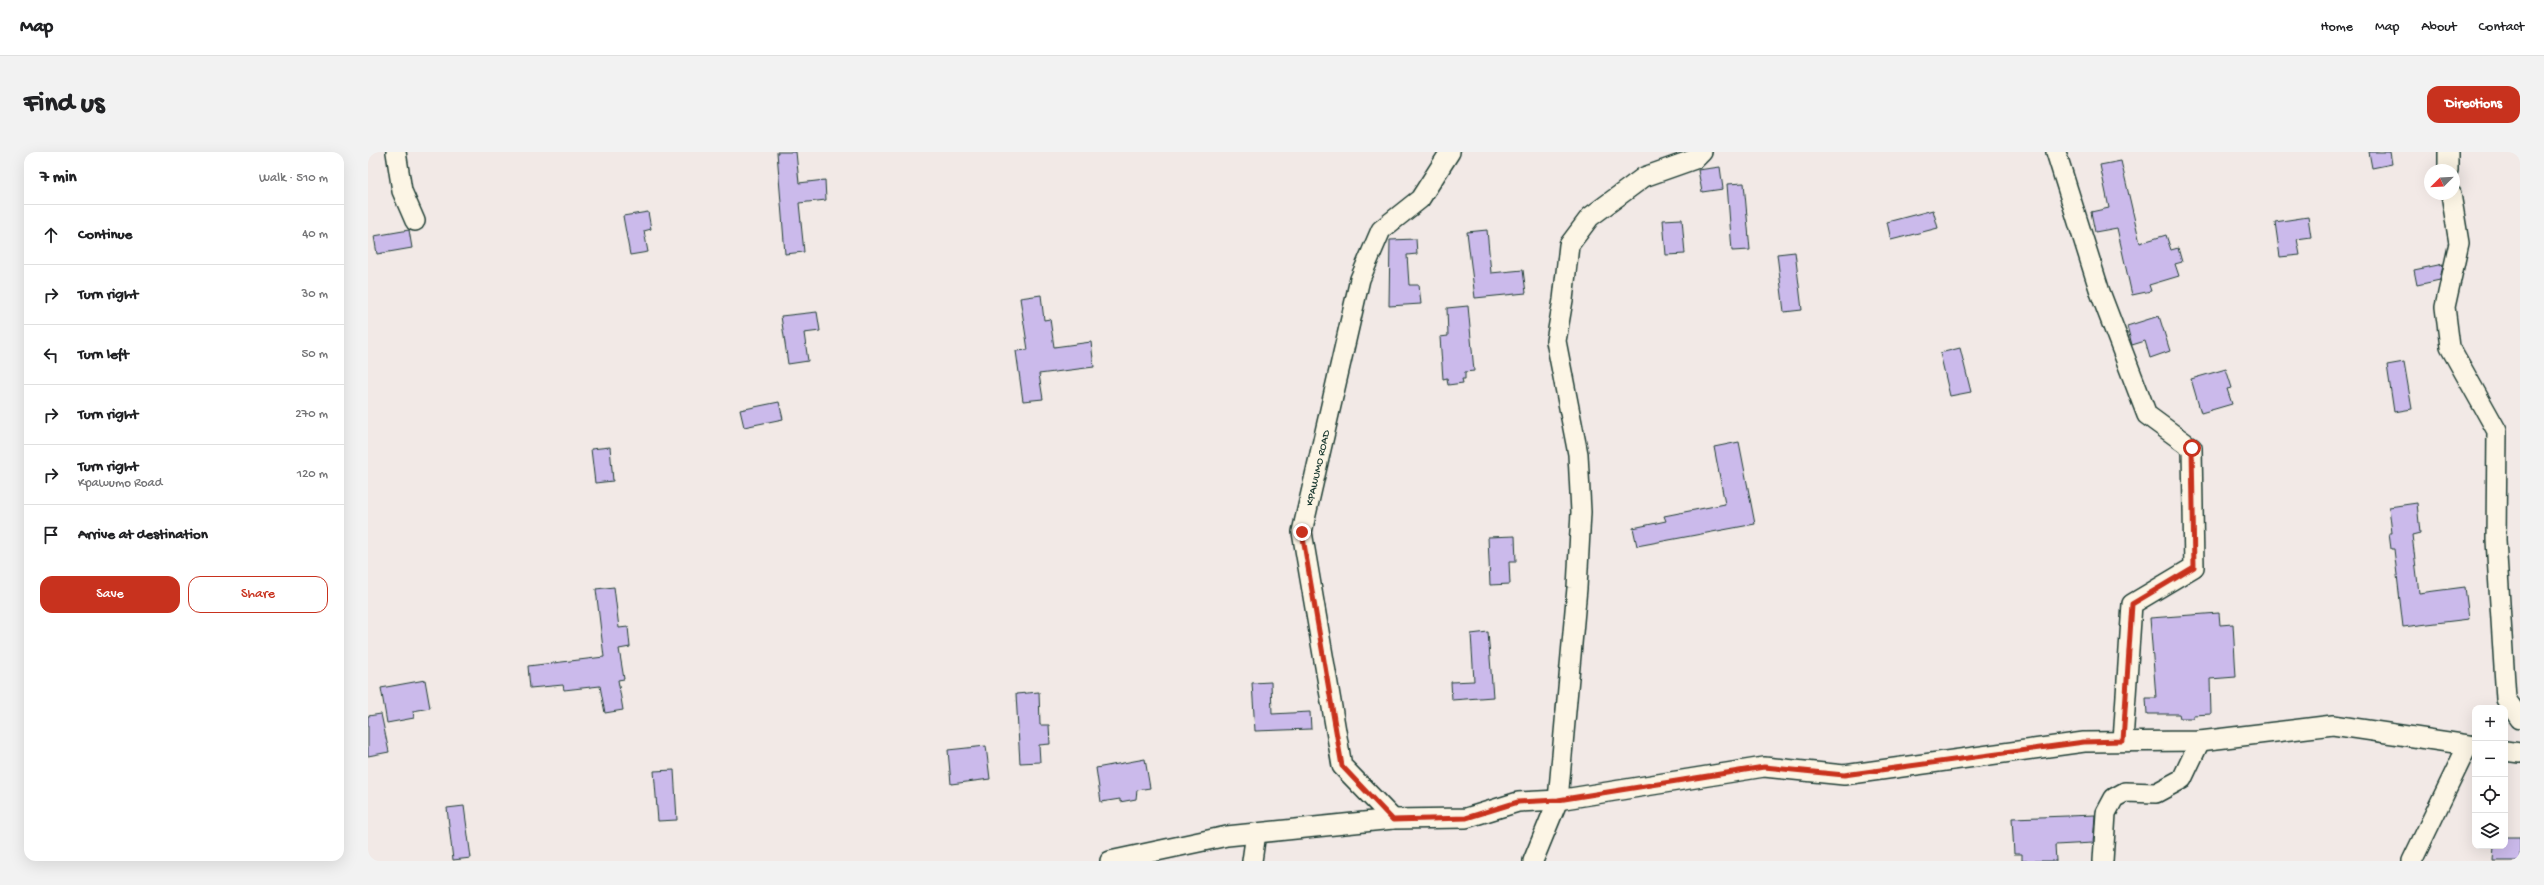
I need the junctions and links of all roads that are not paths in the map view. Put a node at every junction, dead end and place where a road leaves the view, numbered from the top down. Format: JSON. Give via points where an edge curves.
{"nodes":[{"id":1,"x":396,"y":152,"type":"edge"},
{"id":2,"x":1450,"y":152,"type":"edge"},
{"id":3,"x":1702,"y":152,"type":"edge"},
{"id":4,"x":2056,"y":152,"type":"edge"},
{"id":5,"x":2448,"y":152,"type":"edge"},
{"id":6,"x":2448,"y":164,"type":"edge"},
{"id":7,"x":2452,"y":200,"type":"edge"},
{"id":8,"x":416,"y":221,"type":"dead end"},
{"id":9,"x":2520,"y":719,"type":"edge"},
{"id":10,"x":2123,"y":741,"type":"junction"},
{"id":11,"x":2200,"y":741,"type":"junction"},
{"id":12,"x":2471,"y":746,"type":"edge"},
{"id":13,"x":2508,"y":751,"type":"edge"},
{"id":14,"x":2520,"y":753,"type":"edge"},
{"id":15,"x":1558,"y":800,"type":"junction"},
{"id":16,"x":1393,"y":820,"type":"junction"},
{"id":17,"x":1256,"y":833,"type":"junction"},
{"id":18,"x":1110,"y":861,"type":"edge"},
{"id":19,"x":1252,"y":861,"type":"edge"},
{"id":20,"x":1533,"y":861,"type":"edge"},
{"id":21,"x":2103,"y":861,"type":"edge"},
{"id":22,"x":2412,"y":861,"type":"edge"}],
"edges":[{"from":1,"to":8,"type":"street","via":[[402,191]]},
{"from":2,"to":16,"type":"street","name":"KPAWUMO ROAD","via":[[1420,199],[1381,230],[1360,279],[1302,532],[1342,766]]},
{"from":3,"to":15,"type":"street","via":[[1695,159],[1644,177],[1590,217],[1568,246],[1556,340],[1578,454],[1581,512]]},
{"from":4,"to":10,"type":"street","via":[[2100,292],[2147,415],[2192,448],[2194,567],[2132,604]]},
{"from":5,"to":6,"type":"street"},
{"from":7,"to":9,"type":"street","via":[[2459,243],[2445,307],[2450,348],[2497,431],[2496,540],[2506,699]]},
{"from":10,"to":11,"type":"street"},
{"from":10,"to":15,"type":"street","via":[[2084,742],[1844,775],[1764,767]]},
{"from":11,"to":12,"type":"street","via":[[2333,725]]},
{"from":11,"to":21,"type":"street","via":[[2182,779],[2156,793],[2125,792],[2114,798],[2106,813]]},
{"from":12,"to":22,"type":"street"},
{"from":13,"to":14,"type":"street"},
{"from":15,"to":16,"type":"street","via":[[1518,802],[1466,818]]},
{"from":15,"to":20,"type":"street"},
{"from":16,"to":17,"type":"street"},
{"from":17,"to":18,"type":"street","via":[[1227,836]]},
{"from":17,"to":19,"type":"street"}]}
